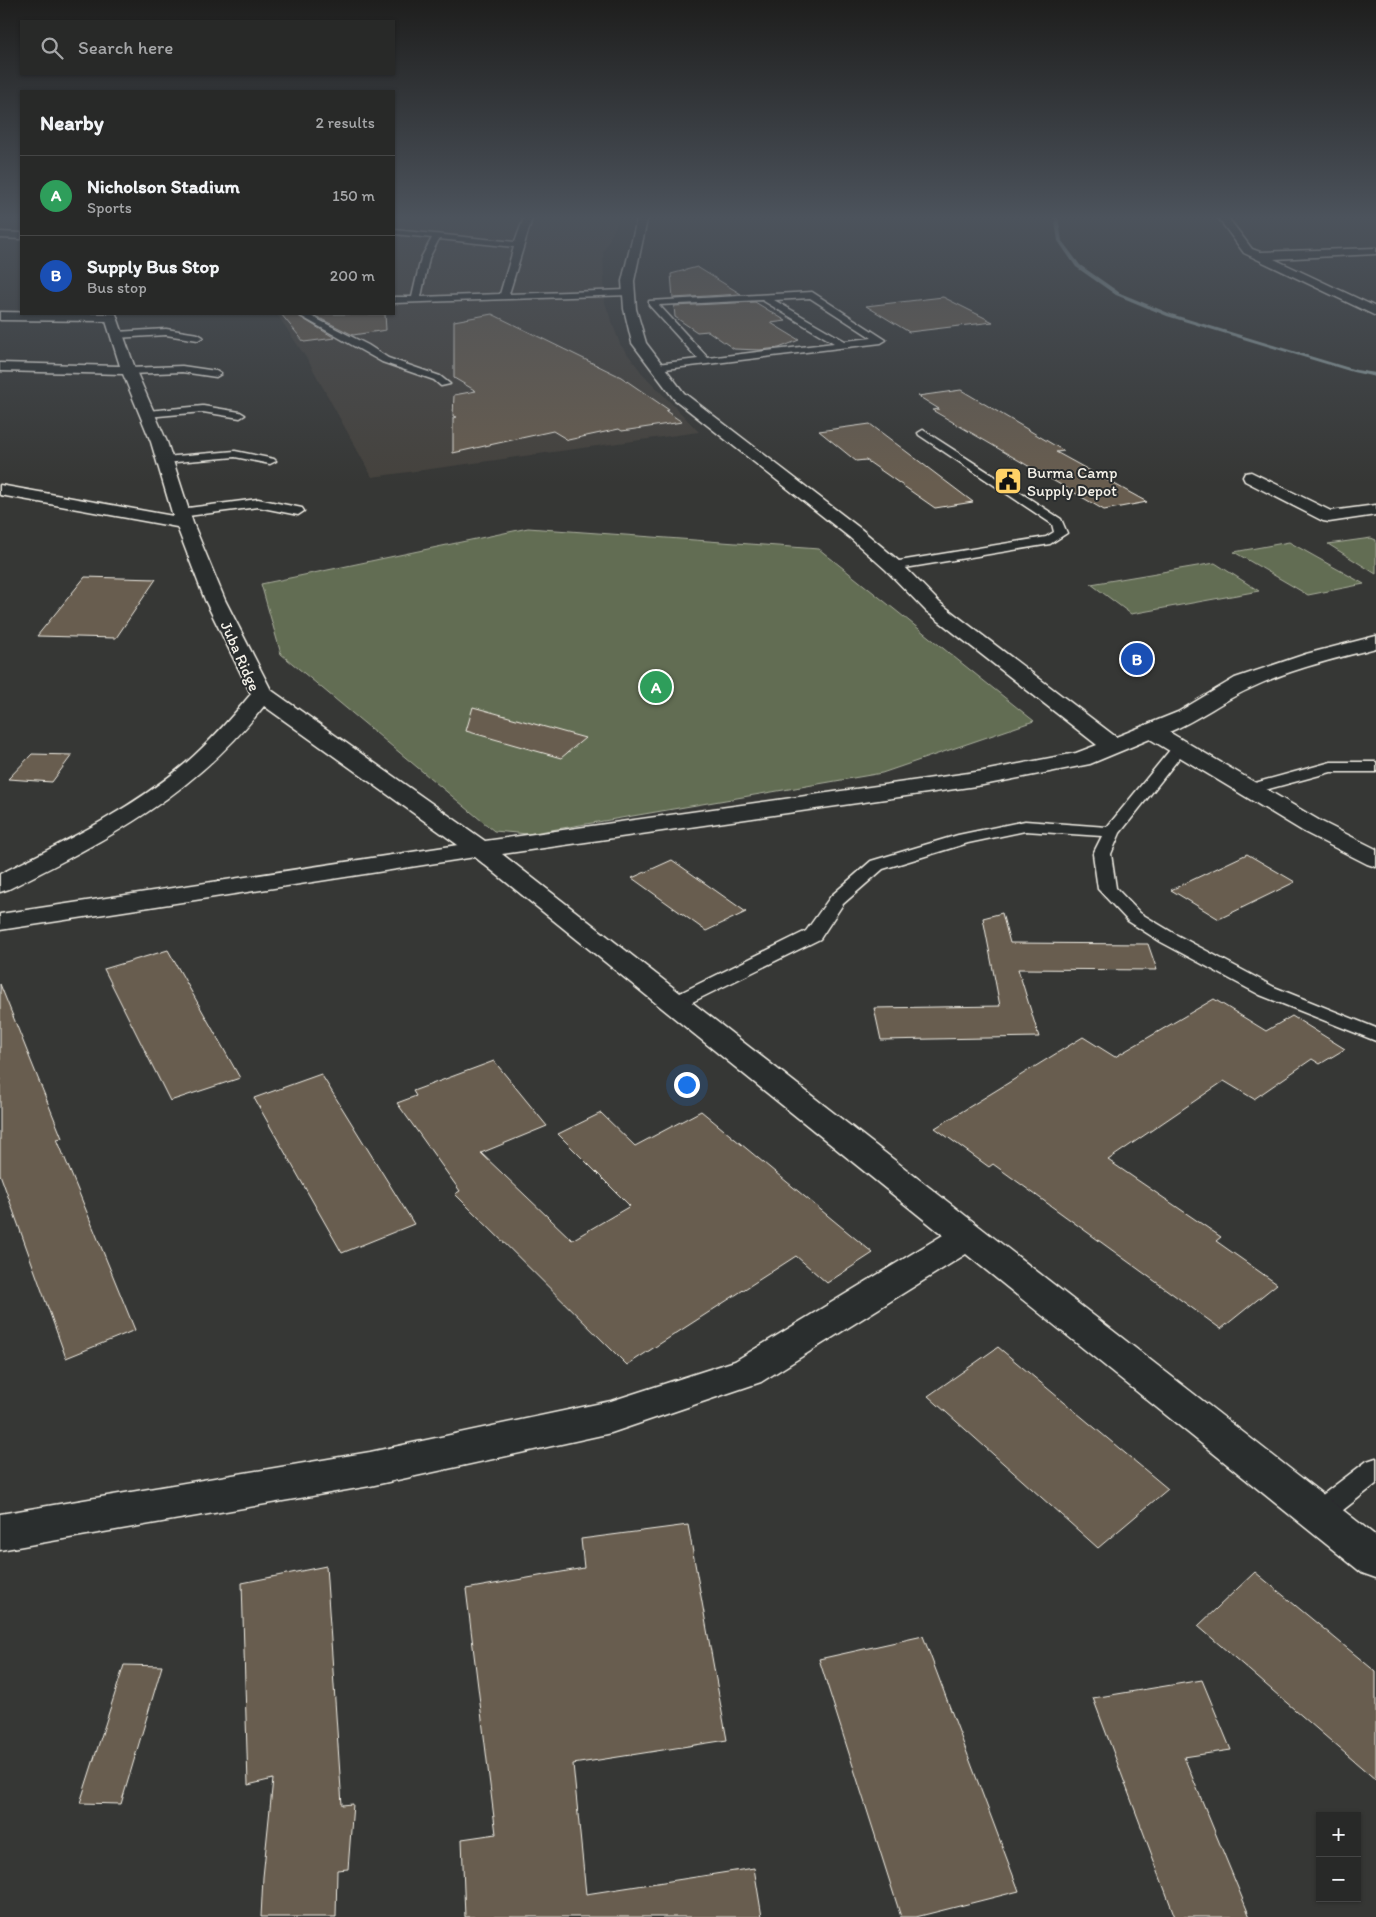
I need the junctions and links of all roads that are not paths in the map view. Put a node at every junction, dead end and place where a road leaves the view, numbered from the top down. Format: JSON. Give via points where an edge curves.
{"nodes":[{"id":1,"x":630,"y":304,"type":"edge"},
{"id":2,"x":654,"y":304,"type":"edge"},
{"id":3,"x":750,"y":304,"type":"edge"},
{"id":4,"x":776,"y":304,"type":"edge"},
{"id":5,"x":827,"y":304,"type":"edge"},
{"id":6,"x":1360,"y":304,"type":"edge"},
{"id":7,"x":690,"y":311,"type":"dead end"},
{"id":8,"x":1376,"y":312,"type":"edge"},
{"id":9,"x":110,"y":315,"type":"edge"},
{"id":10,"x":303,"y":315,"type":"edge"},
{"id":11,"x":0,"y":316,"type":"edge"},
{"id":12,"x":116,"y":335,"type":"junction"},
{"id":13,"x":198,"y":337,"type":"dead end"},
{"id":14,"x":843,"y":344,"type":"junction"},
{"id":15,"x":705,"y":361,"type":"junction"},
{"id":16,"x":0,"y":367,"type":"edge"},
{"id":17,"x":657,"y":367,"type":"junction"},
{"id":18,"x":129,"y":370,"type":"junction"},
{"id":19,"x":216,"y":374,"type":"dead end"},
{"id":20,"x":445,"y":384,"type":"dead end"},
{"id":21,"x":147,"y":414,"type":"junction"},
{"id":22,"x":240,"y":415,"type":"dead end"},
{"id":23,"x":923,"y":433,"type":"dead end"},
{"id":24,"x":164,"y":460,"type":"junction"},
{"id":25,"x":270,"y":461,"type":"dead end"},
{"id":26,"x":1251,"y":477,"type":"dead end"},
{"id":27,"x":0,"y":490,"type":"edge"},
{"id":28,"x":1376,"y":510,"type":"edge"},
{"id":29,"x":298,"y":511,"type":"dead end"},
{"id":30,"x":182,"y":518,"type":"junction"},
{"id":31,"x":893,"y":566,"type":"junction"},
{"id":32,"x":1376,"y":642,"type":"edge"},
{"id":33,"x":262,"y":694,"type":"junction"},
{"id":34,"x":1152,"y":731,"type":"junction"},
{"id":35,"x":1114,"y":747,"type":"junction"},
{"id":36,"x":1179,"y":748,"type":"junction"},
{"id":37,"x":1376,"y":767,"type":"edge"},
{"id":38,"x":1250,"y":789,"type":"junction"},
{"id":39,"x":1112,"y":832,"type":"junction"},
{"id":40,"x":480,"y":848,"type":"junction"},
{"id":41,"x":1376,"y":860,"type":"edge"},
{"id":42,"x":0,"y":884,"type":"edge"},
{"id":43,"x":0,"y":922,"type":"edge"},
{"id":44,"x":676,"y":1003,"type":"junction"},
{"id":45,"x":1376,"y":1035,"type":"edge"},
{"id":46,"x":970,"y":1235,"type":"junction"},
{"id":47,"x":1376,"y":1469,"type":"edge"},
{"id":48,"x":1318,"y":1514,"type":"junction"},
{"id":49,"x":0,"y":1532,"type":"edge"},
{"id":50,"x":1376,"y":1560,"type":"edge"}],
"edges":[{"from":1,"to":17,"type":"street","via":[[639,344]]},
{"from":2,"to":15,"type":"lane","via":[[667,314]]},
{"from":3,"to":7,"type":"lane"},
{"from":4,"to":14,"type":"lane"},
{"from":5,"to":14,"type":"lane","via":[[881,340]]},
{"from":6,"to":8,"type":"street"},
{"from":9,"to":11,"type":"street"},
{"from":9,"to":12,"type":"street","name":"Juba Ridge"},
{"from":10,"to":20,"type":"lane","via":[[385,360],[437,378]]},
{"from":12,"to":13,"type":"lane","via":[[166,332]]},
{"from":12,"to":18,"type":"street","name":"Juba Ridge"},
{"from":14,"to":15,"type":"lane"},
{"from":15,"to":17,"type":"lane"},
{"from":16,"to":18,"type":"street"},
{"from":17,"to":31,"type":"street","via":[[679,396]]},
{"from":18,"to":19,"type":"lane","via":[[182,369]]},
{"from":18,"to":21,"type":"street","name":"Juba Ridge"},
{"from":21,"to":22,"type":"lane","via":[[204,409]]},
{"from":21,"to":24,"type":"street","name":"Juba Ridge"},
{"from":23,"to":31,"type":"lane","via":[[1058,522],[1061,533],[1050,540]]},
{"from":24,"to":25,"type":"lane","via":[[235,454]]},
{"from":24,"to":30,"type":"street","name":"Juba Ridge"},
{"from":26,"to":28,"type":"street","via":[[1328,518]]},
{"from":27,"to":30,"type":"street"},
{"from":29,"to":30,"type":"lane","via":[[258,503]]},
{"from":30,"to":33,"type":"street","name":"Juba Ridge","via":[[215,600]]},
{"from":31,"to":35,"type":"street","via":[[933,607]]},
{"from":32,"to":34,"type":"street","via":[[1313,658],[1243,682],[1186,717]]},
{"from":33,"to":40,"type":"street"},
{"from":33,"to":42,"type":"street","name":"Juba Ridge","via":[[216,748],[183,777],[119,820]]},
{"from":34,"to":35,"type":"street"},
{"from":34,"to":36,"type":"street"},
{"from":35,"to":40,"type":"street","via":[[1082,758],[983,778],[687,822]]},
{"from":36,"to":38,"type":"street"},
{"from":36,"to":39,"type":"lane"},
{"from":37,"to":38,"type":"lane","via":[[1332,767]]},
{"from":38,"to":41,"type":"street"},
{"from":39,"to":44,"type":"lane","via":[[1024,826],[964,839],[877,865],[837,900],[813,935]]},
{"from":39,"to":45,"type":"lane","via":[[1102,854],[1107,889],[1134,917],[1267,991]]},
{"from":40,"to":43,"type":"street"},
{"from":40,"to":44,"type":"street"},
{"from":44,"to":46,"type":"street"},
{"from":46,"to":48,"type":"street"},
{"from":46,"to":49,"type":"street","via":[[748,1372],[612,1417],[370,1469]]},
{"from":47,"to":48,"type":"lane"},
{"from":48,"to":50,"type":"street"}]}
